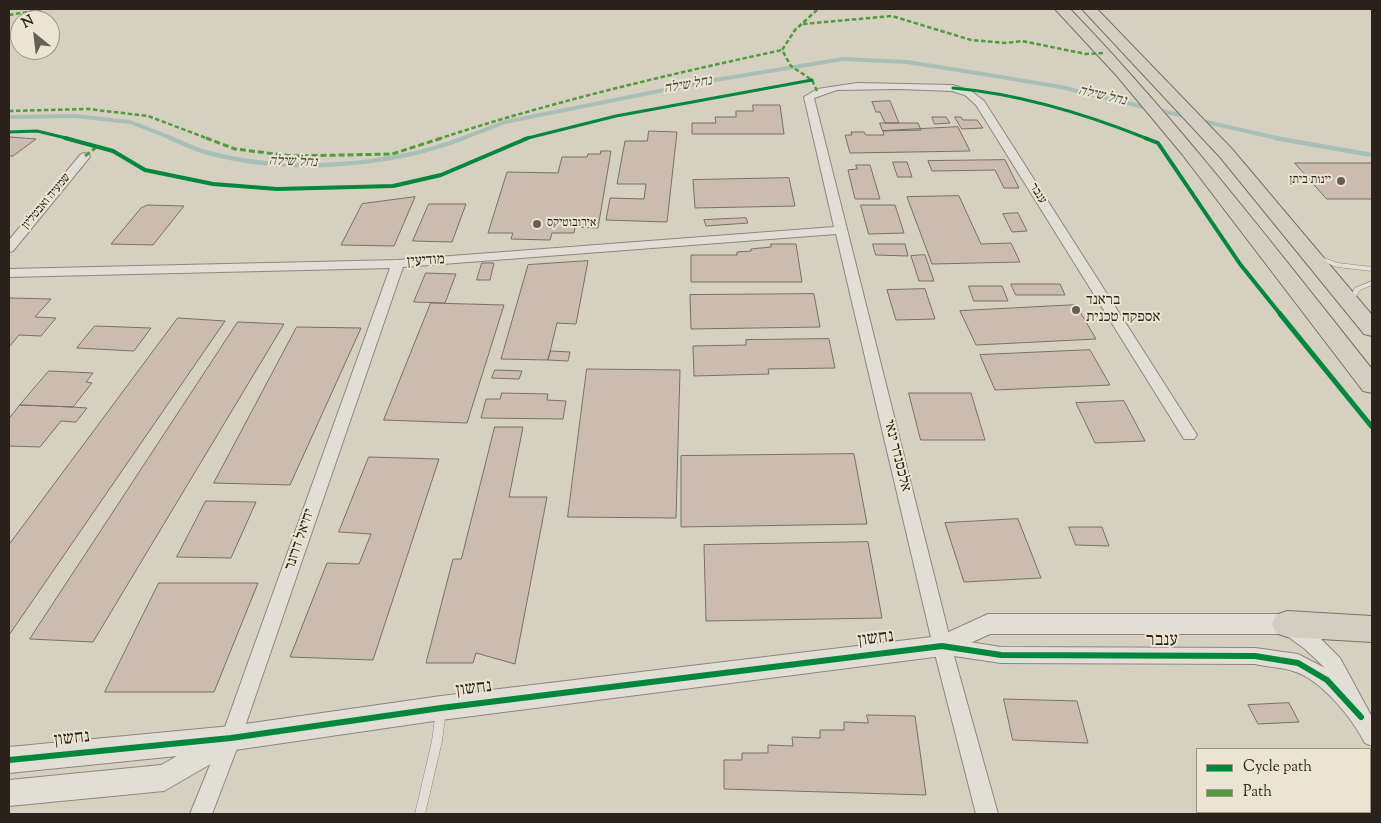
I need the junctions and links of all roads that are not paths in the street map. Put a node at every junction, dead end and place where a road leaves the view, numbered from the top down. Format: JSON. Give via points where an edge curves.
{"nodes":[{"id":1,"x":1062,"y":9,"type":"edge"},
{"id":2,"x":1090,"y":9,"type":"edge"},
{"id":3,"x":809,"y":97,"type":"joint"},
{"id":4,"x":86,"y":156,"type":"dead end"},
{"id":5,"x":842,"y":230,"type":"junction"},
{"id":6,"x":9,"y":248,"type":"edge"},
{"id":7,"x":1311,"y":255,"type":"junction"},
{"id":8,"x":398,"y":264,"type":"junction"},
{"id":9,"x":1372,"y":269,"type":"edge"},
{"id":10,"x":9,"y":274,"type":"edge"},
{"id":11,"x":1372,"y":283,"type":"edge"},
{"id":12,"x":1350,"y":302,"type":"junction"},
{"id":13,"x":1372,"y":329,"type":"edge"},
{"id":14,"x":1372,"y":385,"type":"edge"},
{"id":15,"x":1188,"y":435,"type":"dead end"},
{"id":16,"x":1287,"y":624,"type":"junction"},
{"id":17,"x":1372,"y":629,"type":"edge"},
{"id":18,"x":942,"y":646,"type":"junction"},
{"id":19,"x":441,"y":708,"type":"junction"},
{"id":20,"x":1361,"y":717,"type":"junction"},
{"id":21,"x":1372,"y":736,"type":"edge"},
{"id":22,"x":232,"y":738,"type":"junction"},
{"id":23,"x":9,"y":760,"type":"edge"},
{"id":24,"x":9,"y":793,"type":"edge"},
{"id":25,"x":201,"y":814,"type":"edge"},
{"id":26,"x":420,"y":814,"type":"edge"},
{"id":27,"x":987,"y":814,"type":"edge"}],
"edges":[{"from":1,"to":14,"type":"highway","via":[[1123,73],[1188,150]]},
{"from":2,"to":7,"type":"highway","via":[[1226,153]]},
{"from":3,"to":5,"type":"street","name":"אלכסנדר ינאי"},
{"from":3,"to":15,"type":"street","name":"ענבר","via":[[837,86],[954,88],[968,93],[980,103]]},
{"from":4,"to":6,"type":"street","name":"שמעיה ואבטליון"},
{"from":5,"to":8,"type":"street","name":"מודיעין"},
{"from":5,"to":18,"type":"street","name":"אלכסנדר ינאי"},
{"from":7,"to":9,"type":"lane","via":[[1337,265]]},
{"from":7,"to":12,"type":"highway"},
{"from":8,"to":10,"type":"street","name":"מודיעין"},
{"from":8,"to":22,"type":"street","name":"יחיאל דרזנר"},
{"from":11,"to":12,"type":"lane","via":[[1357,289]]},
{"from":12,"to":13,"type":"highway"},
{"from":16,"to":17,"type":"highway"},
{"from":16,"to":18,"type":"street","name":"ענבר","via":[[988,624]]},
{"from":16,"to":20,"type":"street","via":[[1333,664]]},
{"from":18,"to":19,"type":"street","name":"נחשון"},
{"from":18,"to":20,"type":"street","name":"ענבר","via":[[1001,654],[1255,656],[1298,664],[1327,680]]},
{"from":18,"to":27,"type":"street","name":"אלכסנדר ינאי"},
{"from":19,"to":22,"type":"street","name":"נחשון"},
{"from":19,"to":26,"type":"lane"},
{"from":20,"to":21,"type":"street"},
{"from":22,"to":23,"type":"street","name":"נחשון"},
{"from":22,"to":24,"type":"street","name":"נחשון","via":[[164,778]]},
{"from":22,"to":25,"type":"street","name":"יחיאל דרזנר"}]}
